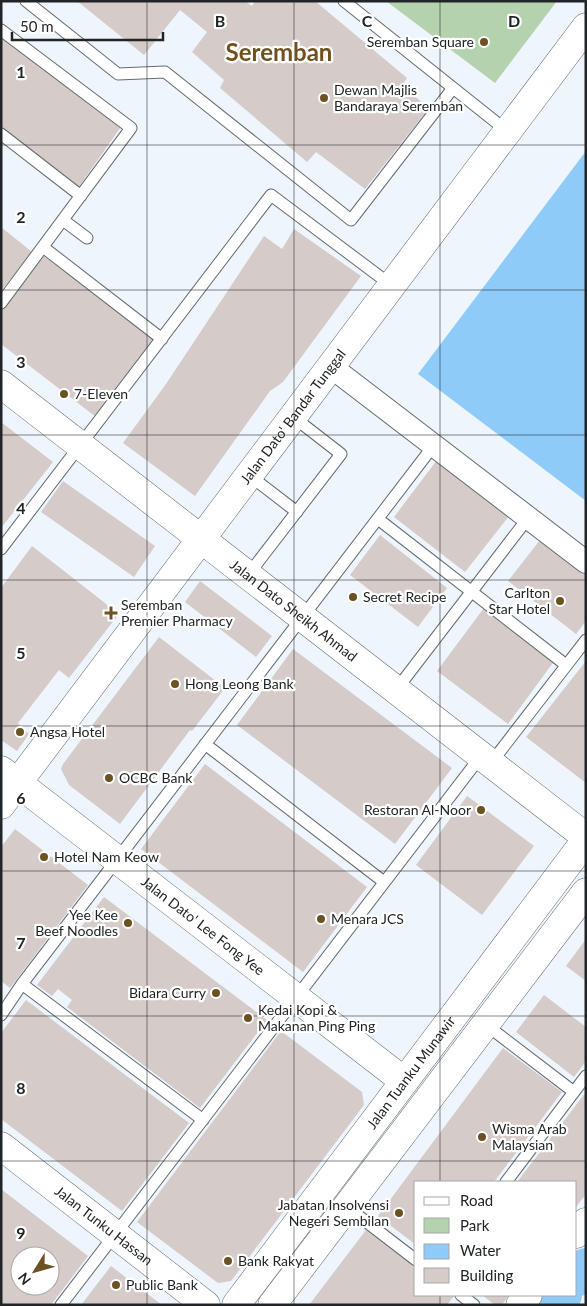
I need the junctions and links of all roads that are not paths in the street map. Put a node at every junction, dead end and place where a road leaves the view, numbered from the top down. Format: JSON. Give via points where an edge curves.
{"nodes":[{"id":1,"x":26,"y":1,"type":"edge"},
{"id":2,"x":344,"y":1,"type":"edge"},
{"id":3,"x":586,"y":27,"type":"edge"},
{"id":4,"x":1,"y":30,"type":"edge"},
{"id":5,"x":453,"y":88,"type":"junction"},
{"id":6,"x":507,"y":131,"type":"junction"},
{"id":7,"x":1,"y":134,"type":"edge"},
{"id":8,"x":81,"y":196,"type":"junction"},
{"id":9,"x":63,"y":220,"type":"junction"},
{"id":10,"x":87,"y":238,"type":"dead end"},
{"id":11,"x":43,"y":247,"type":"junction"},
{"id":12,"x":391,"y":285,"type":"junction"},
{"id":13,"x":1,"y":303,"type":"edge"},
{"id":14,"x":162,"y":339,"type":"junction"},
{"id":15,"x":330,"y":366,"type":"junction"},
{"id":16,"x":1,"y":384,"type":"edge"},
{"id":17,"x":292,"y":416,"type":"junction"},
{"id":18,"x":80,"y":445,"type":"junction"},
{"id":19,"x":434,"y":445,"type":"junction"},
{"id":20,"x":248,"y":474,"type":"junction"},
{"id":21,"x":297,"y":512,"type":"junction"},
{"id":22,"x":528,"y":518,"type":"junction"},
{"id":23,"x":378,"y":519,"type":"junction"},
{"id":24,"x":200,"y":538,"type":"junction"},
{"id":25,"x":1,"y":548,"type":"edge"},
{"id":26,"x":586,"y":562,"type":"edge"},
{"id":27,"x":248,"y":575,"type":"junction"},
{"id":28,"x":471,"y":592,"type":"junction"},
{"id":29,"x":303,"y":617,"type":"junction"},
{"id":30,"x":586,"y":640,"type":"edge"},
{"id":31,"x":566,"y":665,"type":"junction"},
{"id":32,"x":396,"y":690,"type":"junction"},
{"id":33,"x":205,"y":744,"type":"junction"},
{"id":34,"x":486,"y":759,"type":"junction"},
{"id":35,"x":10,"y":776,"type":"edge"},
{"id":36,"x":1,"y":806,"type":"edge"},
{"id":37,"x":586,"y":838,"type":"edge"},
{"id":38,"x":117,"y":859,"type":"junction"},
{"id":39,"x":384,"y":882,"type":"junction"},
{"id":40,"x":586,"y":892,"type":"edge"},
{"id":41,"x":22,"y":984,"type":"junction"},
{"id":42,"x":296,"y":997,"type":"junction"},
{"id":43,"x":1,"y":1015,"type":"edge"},
{"id":44,"x":485,"y":1024,"type":"junction"},
{"id":45,"x":586,"y":1076,"type":"edge"},
{"id":46,"x":404,"y":1081,"type":"junction"},
{"id":47,"x":574,"y":1092,"type":"junction"},
{"id":48,"x":203,"y":1120,"type":"junction"},
{"id":49,"x":1,"y":1146,"type":"edge"},
{"id":50,"x":507,"y":1181,"type":"edge"},
{"id":51,"x":347,"y":1207,"type":"junction"},
{"id":52,"x":586,"y":1222,"type":"edge"},
{"id":53,"x":577,"y":1233,"type":"edge"},
{"id":54,"x":115,"y":1234,"type":"junction"},
{"id":55,"x":414,"y":1258,"type":"edge"},
{"id":56,"x":462,"y":1296,"type":"edge"},
{"id":57,"x":61,"y":1305,"type":"edge"},
{"id":58,"x":206,"y":1305,"type":"edge"},
{"id":59,"x":236,"y":1305,"type":"edge"},
{"id":60,"x":272,"y":1305,"type":"edge"},
{"id":61,"x":474,"y":1305,"type":"edge"}],
"edges":[{"from":1,"to":5,"type":"lane","via":[[118,74],[164,72],[351,220]]},
{"from":2,"to":5,"type":"lane"},
{"from":3,"to":6,"type":"main road","name":"Jalan Dato' Bandar Tunggal"},
{"from":4,"to":8,"type":"lane","via":[[131,128]]},
{"from":5,"to":6,"type":"lane"},
{"from":6,"to":12,"type":"main road","name":"Jalan Dato' Bandar Tunggal"},
{"from":7,"to":8,"type":"lane"},
{"from":8,"to":9,"type":"lane"},
{"from":9,"to":10,"type":"lane"},
{"from":9,"to":11,"type":"lane"},
{"from":11,"to":13,"type":"lane"},
{"from":11,"to":14,"type":"lane"},
{"from":12,"to":14,"type":"lane","via":[[271,195]]},
{"from":12,"to":15,"type":"main road","name":"Jalan Dato' Bandar Tunggal"},
{"from":14,"to":18,"type":"lane"},
{"from":15,"to":17,"type":"main road","name":"Jalan Dato' Bandar Tunggal"},
{"from":15,"to":19,"type":"street"},
{"from":16,"to":18,"type":"main road","name":"Jalan Dato Sheikh Ahmad"},
{"from":17,"to":20,"type":"main road","name":"Jalan Dato' Bandar Tunggal"},
{"from":17,"to":21,"type":"lane","via":[[341,454]]},
{"from":18,"to":24,"type":"main road","name":"Jalan Dato Sheikh Ahmad"},
{"from":18,"to":25,"type":"lane"},
{"from":19,"to":22,"type":"street"},
{"from":19,"to":23,"type":"lane"},
{"from":20,"to":21,"type":"lane"},
{"from":20,"to":24,"type":"main road","name":"Jalan Dato' Bandar Tunggal"},
{"from":21,"to":27,"type":"lane"},
{"from":22,"to":26,"type":"street"},
{"from":22,"to":28,"type":"lane"},
{"from":23,"to":28,"type":"lane"},
{"from":23,"to":29,"type":"lane"},
{"from":24,"to":27,"type":"main road","name":"Jalan Dato Sheikh Ahmad"},
{"from":24,"to":35,"type":"main road","name":"Jalan Dato' Bandar Tunggal"},
{"from":27,"to":29,"type":"main road","name":"Jalan Dato Sheikh Ahmad"},
{"from":28,"to":31,"type":"lane"},
{"from":28,"to":32,"type":"lane"},
{"from":29,"to":32,"type":"main road","name":"Jalan Dato Sheikh Ahmad"},
{"from":29,"to":33,"type":"lane"},
{"from":30,"to":31,"type":"lane"},
{"from":31,"to":34,"type":"lane"},
{"from":32,"to":34,"type":"main road","name":"Jalan Dato Sheikh Ahmad"},
{"from":33,"to":38,"type":"lane"},
{"from":33,"to":39,"type":"lane"},
{"from":34,"to":37,"type":"main road","name":"Jalan Dato Sheikh Ahmad"},
{"from":34,"to":39,"type":"lane"},
{"from":35,"to":36,"type":"main road","name":"Jalan Dato' Bandar Tunggal"},
{"from":35,"to":38,"type":"main road","name":"Jalan Dato' Lee Fong Yee"},
{"from":37,"to":46,"type":"main road","name":"Jalan Tuanku Munawir"},
{"from":38,"to":41,"type":"lane"},
{"from":38,"to":42,"type":"main road","name":"Jalan Dato' Lee Fong Yee"},
{"from":39,"to":42,"type":"lane"},
{"from":40,"to":44,"type":"main road"},
{"from":41,"to":43,"type":"lane"},
{"from":41,"to":48,"type":"lane"},
{"from":42,"to":46,"type":"main road","name":"Jalan Dato' Lee Fong Yee"},
{"from":42,"to":48,"type":"lane"},
{"from":44,"to":47,"type":"lane"},
{"from":44,"to":51,"type":"main road"},
{"from":45,"to":47,"type":"lane"},
{"from":46,"to":59,"type":"main road","name":"Jalan Tuanku Munawir"},
{"from":47,"to":50,"type":"lane"},
{"from":48,"to":54,"type":"lane"},
{"from":49,"to":54,"type":"main road","name":"Jalan Tunku Hassan"},
{"from":51,"to":55,"type":"lane"},
{"from":51,"to":60,"type":"main road"},
{"from":52,"to":53,"type":"main road"},
{"from":54,"to":57,"type":"lane"},
{"from":54,"to":58,"type":"main road","name":"Jalan Tunku Hassan"},
{"from":56,"to":61,"type":"lane"}]}
